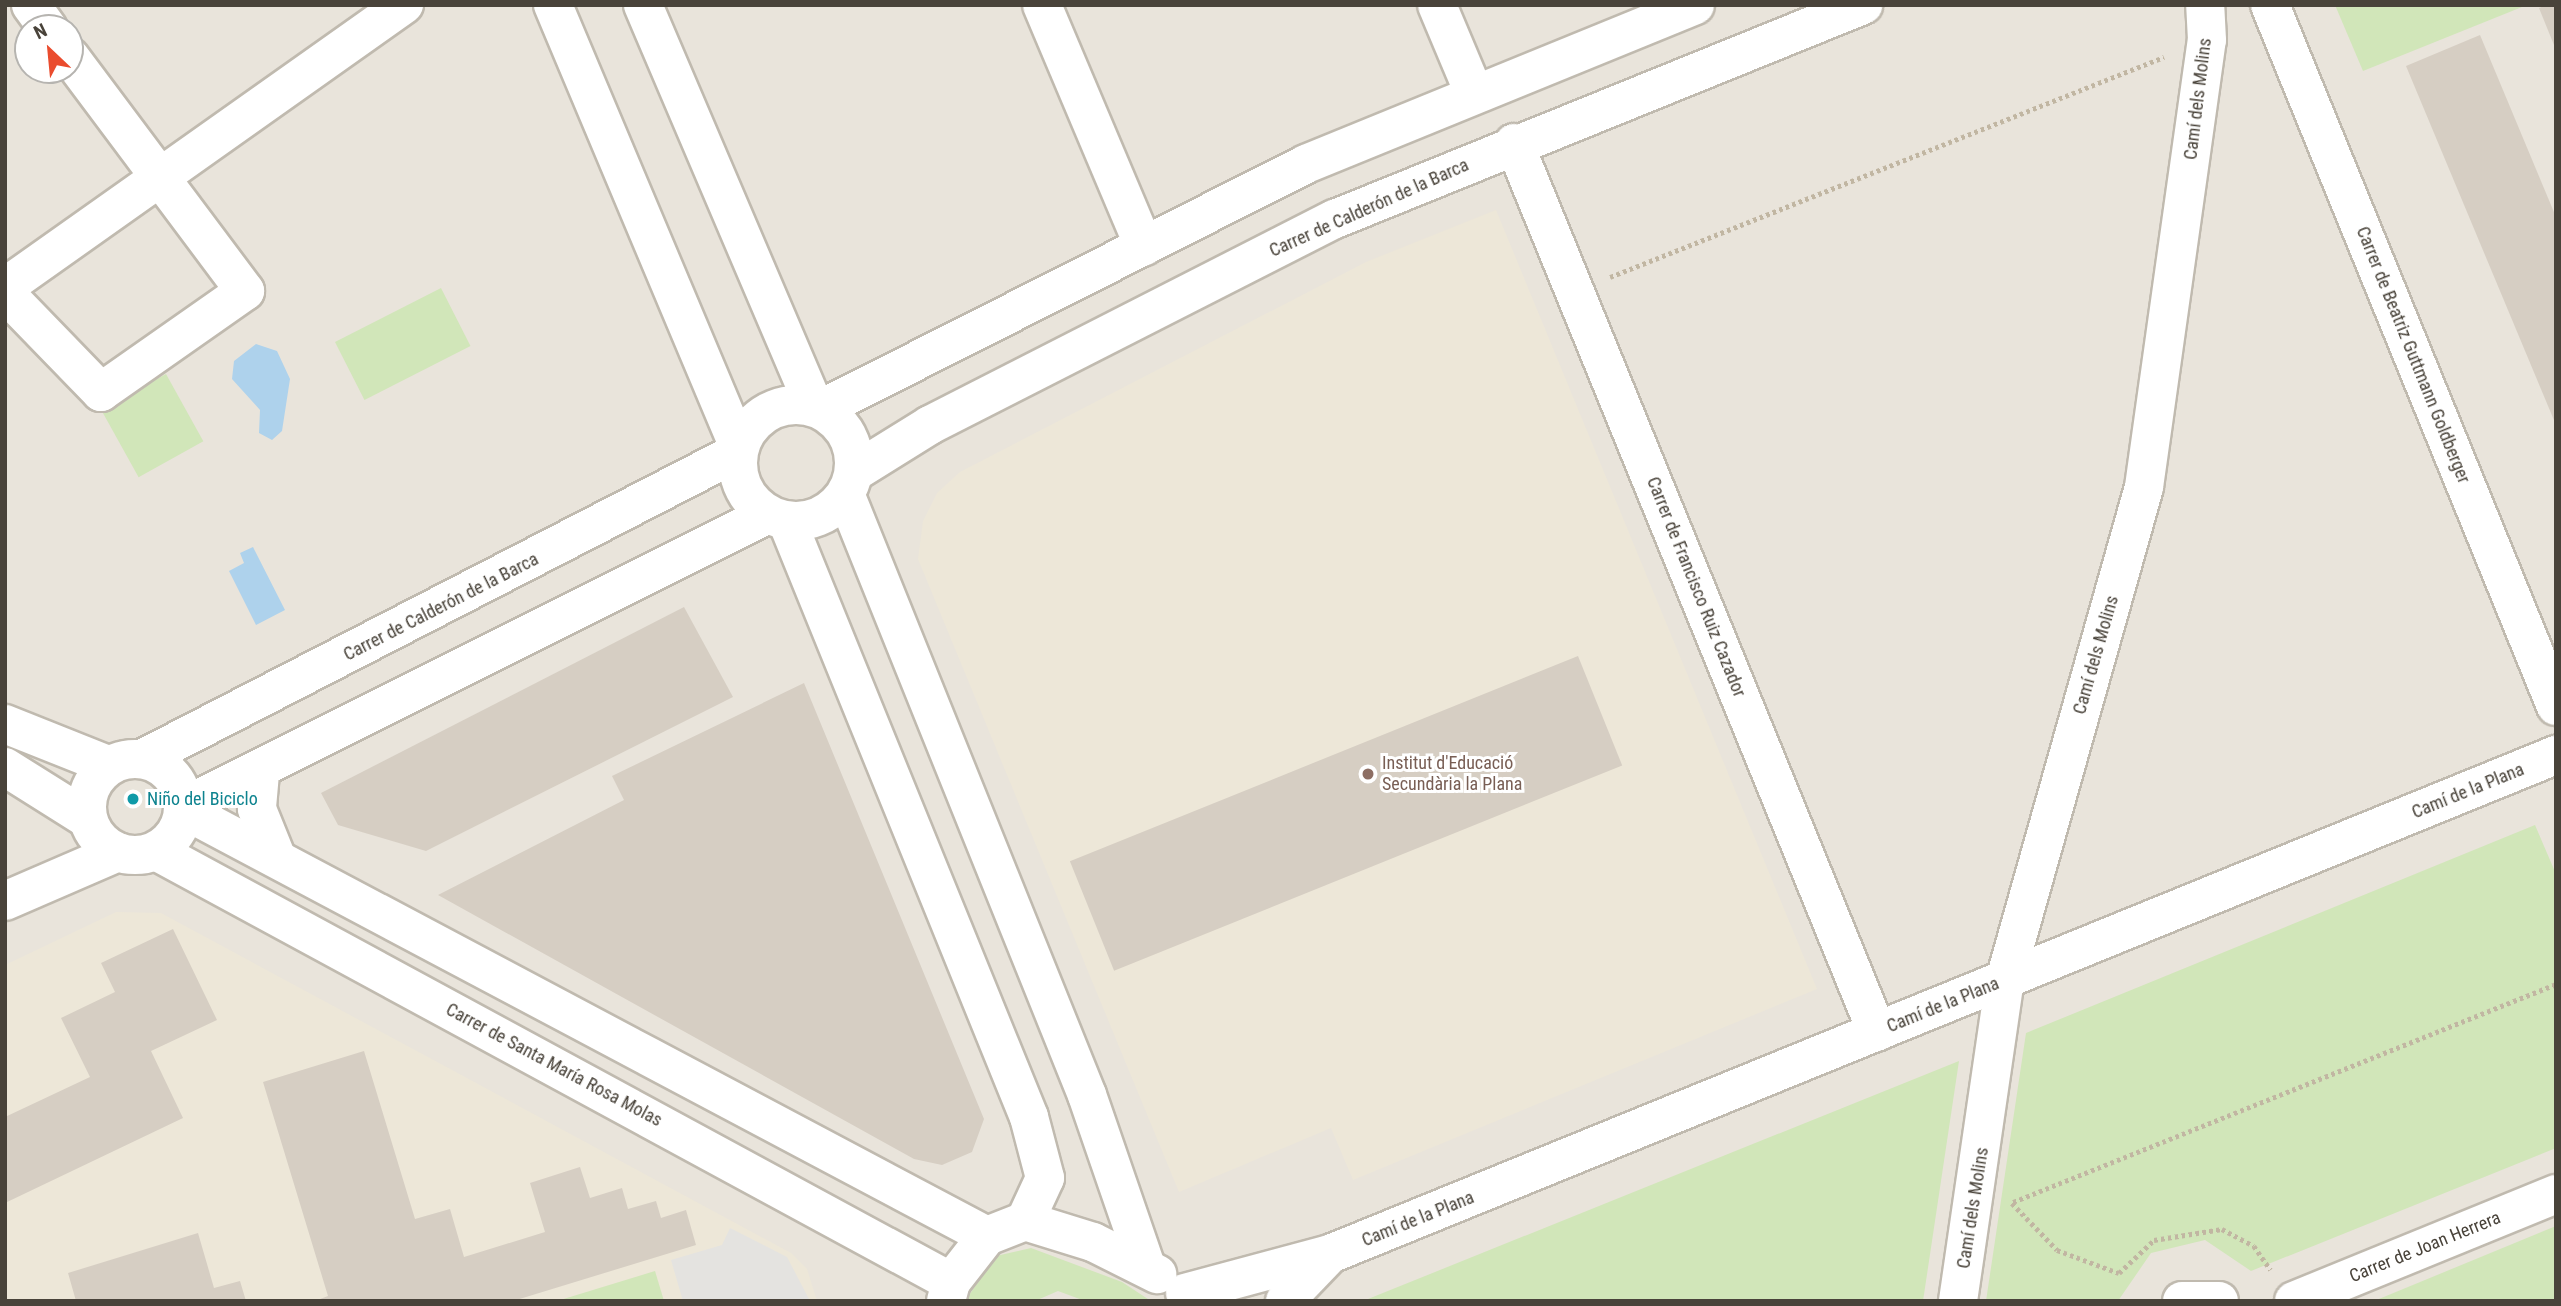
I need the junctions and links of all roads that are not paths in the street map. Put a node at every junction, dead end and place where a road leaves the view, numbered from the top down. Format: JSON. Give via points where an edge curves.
{"nodes":[{"id":1,"x":404,"y":5,"type":"edge"},
{"id":2,"x":553,"y":5,"type":"edge"},
{"id":3,"x":643,"y":5,"type":"edge"},
{"id":4,"x":1042,"y":5,"type":"edge"},
{"id":5,"x":1437,"y":5,"type":"edge"},
{"id":6,"x":1695,"y":5,"type":"edge"},
{"id":7,"x":1863,"y":5,"type":"edge"},
{"id":8,"x":2270,"y":5,"type":"edge"},
{"id":9,"x":2206,"y":22,"type":"edge"},
{"id":10,"x":84,"y":76,"type":"edge"},
{"id":11,"x":1474,"y":93,"type":"junction"},
{"id":12,"x":1514,"y":143,"type":"junction"},
{"id":13,"x":161,"y":178,"type":"junction"},
{"id":14,"x":1144,"y":246,"type":"junction"},
{"id":15,"x":5,"y":286,"type":"edge"},
{"id":16,"x":5,"y":293,"type":"edge"},
{"id":17,"x":818,"y":406,"type":"junction"},
{"id":18,"x":737,"y":449,"type":"junction"},
{"id":19,"x":851,"y":483,"type":"junction"},
{"id":20,"x":777,"y":518,"type":"junction"},
{"id":21,"x":2556,"y":706,"type":"edge"},
{"id":22,"x":5,"y":724,"type":"edge"},
{"id":23,"x":126,"y":762,"type":"junction"},
{"id":24,"x":2552,"y":766,"type":"edge"},
{"id":25,"x":5,"y":767,"type":"edge"},
{"id":26,"x":260,"y":773,"type":"junction"},
{"id":27,"x":184,"y":808,"type":"junction"},
{"id":28,"x":100,"y":834,"type":"junction"},
{"id":29,"x":156,"y":850,"type":"junction"},
{"id":30,"x":276,"y":856,"type":"junction"},
{"id":31,"x":11,"y":897,"type":"edge"},
{"id":32,"x":2005,"y":980,"type":"junction"},
{"id":33,"x":1877,"y":1032,"type":"junction"},
{"id":34,"x":2556,"y":1194,"type":"edge"},
{"id":35,"x":1025,"y":1221,"type":"junction"},
{"id":36,"x":987,"y":1236,"type":"junction"},
{"id":37,"x":1330,"y":1254,"type":"junction"},
{"id":38,"x":1146,"y":1266,"type":"junction"},
{"id":39,"x":948,"y":1292,"type":"edge"},
{"id":40,"x":1191,"y":1297,"type":"edge"},
{"id":41,"x":2297,"y":1300,"type":"edge"},
{"id":42,"x":1285,"y":1301,"type":"edge"},
{"id":43,"x":1958,"y":1301,"type":"edge"},
{"id":44,"x":2182,"y":1301,"type":"edge"},
{"id":45,"x":2219,"y":1301,"type":"edge"}],
"edges":[{"from":1,"to":13,"type":"street"},
{"from":2,"to":18,"type":"street"},
{"from":3,"to":17,"type":"street"},
{"from":4,"to":14,"type":"street"},
{"from":5,"to":11,"type":"street"},
{"from":6,"to":11,"type":"street"},
{"from":7,"to":12,"type":"street","name":"Carrer de Calderón de la Barca"},
{"from":8,"to":21,"type":"street","name":"Carrer de Beatriz Guttmann Goldberger"},
{"from":9,"to":32,"type":"street","name":"Camí dels Molins","via":[[2144,487]]},
{"from":10,"to":13,"type":"street"},
{"from":11,"to":14,"type":"street","via":[[1306,164]]},
{"from":12,"to":19,"type":"street","name":"Carrer de Calderón de la Barca","via":[[1335,219],[930,425]]},
{"from":12,"to":33,"type":"street","name":"Carrer de Francisco Ruiz Cazador"},
{"from":13,"to":15,"type":"street"},
{"from":13,"to":16,"type":"street","via":[[245,291],[101,392]]},
{"from":14,"to":17,"type":"street"},
{"from":17,"to":18,"type":"street","via":[[768,409]]},
{"from":17,"to":19,"type":"street","via":[[849,434]]},
{"from":18,"to":20,"type":"street","via":[[742,489]]},
{"from":18,"to":23,"type":"street","name":"Carrer de Calderón de la Barca"},
{"from":19,"to":20,"type":"street","via":[[820,517]]},
{"from":19,"to":38,"type":"street","via":[[1087,1095]]},
{"from":20,"to":26,"type":"street"},
{"from":20,"to":35,"type":"street","via":[[1029,1117],[1045,1178]]},
{"from":22,"to":23,"type":"street"},
{"from":23,"to":27,"type":"street","via":[[173,774]]},
{"from":23,"to":28,"type":"street","via":[[89,789]]},
{"from":24,"to":32,"type":"street","name":"Camí de la Plana"},
{"from":25,"to":28,"type":"street"},
{"from":26,"to":27,"type":"street"},
{"from":26,"to":30,"type":"street","via":[[257,809]]},
{"from":27,"to":29,"type":"street","via":[[176,834]]},
{"from":27,"to":30,"type":"street"},
{"from":28,"to":29,"type":"street"},
{"from":28,"to":31,"type":"street"},
{"from":29,"to":39,"type":"street","name":"Carrer de Santa María Rosa Molas"},
{"from":30,"to":36,"type":"street"},
{"from":32,"to":33,"type":"street","name":"Camí de la Plana"},
{"from":32,"to":43,"type":"street","name":"Camí dels Molins"},
{"from":33,"to":37,"type":"street","name":"Camí de la Plana"},
{"from":34,"to":41,"type":"street","name":"Carrer de Joan Herrera"},
{"from":35,"to":36,"type":"street"},
{"from":35,"to":38,"type":"street"},
{"from":36,"to":39,"type":"street"},
{"from":37,"to":40,"type":"street","name":"Camí de la Plana"},
{"from":37,"to":42,"type":"street","name":"Camí de la Plana"},
{"from":38,"to":40,"type":"street"},
{"from":44,"to":45,"type":"street"}]}
